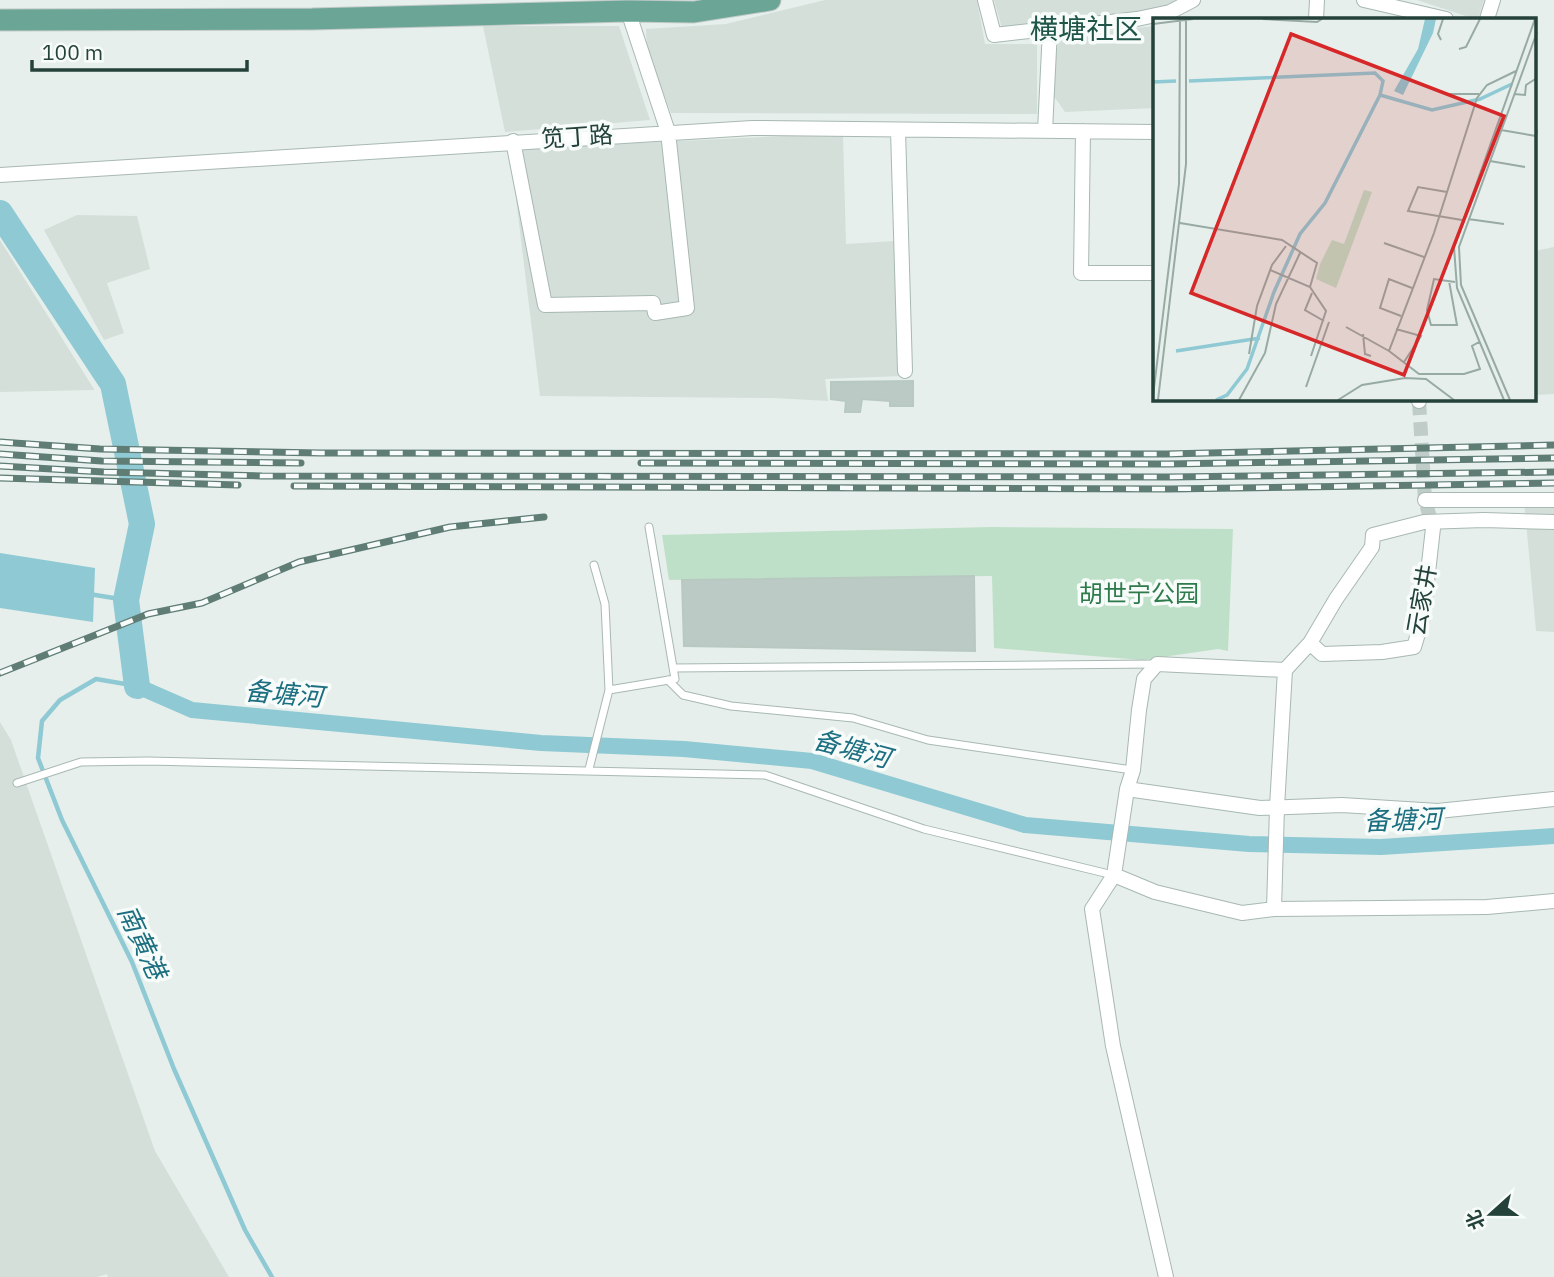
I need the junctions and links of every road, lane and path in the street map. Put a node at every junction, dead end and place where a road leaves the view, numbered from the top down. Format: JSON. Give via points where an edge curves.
{"nodes":[{"id":1,"x":770,"y":0,"type":"edge"},
{"id":2,"x":985,"y":0,"type":"edge"},
{"id":3,"x":1193,"y":0,"type":"edge"},
{"id":4,"x":1317,"y":0,"type":"edge"},
{"id":5,"x":1364,"y":0,"type":"edge"},
{"id":6,"x":1493,"y":0,"type":"edge"},
{"id":7,"x":628,"y":11,"type":"junction"},
{"id":8,"x":1316,"y":18,"type":"edge"},
{"id":9,"x":1442,"y":18,"type":"edge"},
{"id":10,"x":1487,"y":18,"type":"edge"},
{"id":11,"x":0,"y":20,"type":"edge"},
{"id":12,"x":1050,"y":29,"type":"junction"},
{"id":13,"x":898,"y":130,"type":"junction"},
{"id":14,"x":1045,"y":131,"type":"junction"},
{"id":15,"x":1083,"y":131,"type":"junction"},
{"id":16,"x":668,"y":132,"type":"junction"},
{"id":17,"x":1153,"y":132,"type":"edge"},
{"id":18,"x":513,"y":141,"type":"junction"},
{"id":19,"x":0,"y":175,"type":"edge"},
{"id":20,"x":1153,"y":273,"type":"edge"},
{"id":21,"x":905,"y":371,"type":"dead end"},
{"id":22,"x":1425,"y":500,"type":"dead end"},
{"id":23,"x":1554,"y":500,"type":"edge"},
{"id":24,"x":1554,"y":522,"type":"edge"},
{"id":25,"x":649,"y":527,"type":"dead end"},
{"id":26,"x":1433,"y":528,"type":"tunnel mouth"},
{"id":27,"x":594,"y":565,"type":"dead end"},
{"id":28,"x":1310,"y":643,"type":"junction"},
{"id":29,"x":1157,"y":664,"type":"junction"},
{"id":30,"x":673,"y":668,"type":"junction"},
{"id":31,"x":1286,"y":670,"type":"junction"},
{"id":32,"x":668,"y":680,"type":"junction"},
{"id":33,"x":609,"y":690,"type":"junction"},
{"id":34,"x":589,"y":769,"type":"junction"},
{"id":35,"x":1133,"y":770,"type":"junction"},
{"id":36,"x":17,"y":783,"type":"dead end"},
{"id":37,"x":1127,"y":789,"type":"junction"},
{"id":38,"x":1554,"y":799,"type":"edge"},
{"id":39,"x":1277,"y":807,"type":"junction"},
{"id":40,"x":1114,"y":871,"type":"junction"},
{"id":41,"x":1554,"y":901,"type":"edge"},
{"id":42,"x":1274,"y":909,"type":"junction"},
{"id":43,"x":1166,"y":1277,"type":"edge"}],
"edges":[{"from":1,"to":7,"type":"main road","via":[[694,12]]},
{"from":2,"to":12,"type":"street","via":[[994,35]]},
{"from":3,"to":12,"type":"street","via":[[1170,12]]},
{"from":4,"to":8,"type":"street"},
{"from":5,"to":9,"type":"street"},
{"from":6,"to":10,"type":"street"},
{"from":7,"to":11,"type":"main road","via":[[326,19]]},
{"from":7,"to":16,"type":"street"},
{"from":12,"to":14,"type":"street"},
{"from":13,"to":14,"type":"street","name":"笕丁路"},
{"from":13,"to":16,"type":"street","name":"笕丁路"},
{"from":13,"to":21,"type":"street"},
{"from":14,"to":15,"type":"street","name":"笕丁路"},
{"from":15,"to":17,"type":"street","name":"笕丁路"},
{"from":15,"to":20,"type":"street","via":[[1081,274]]},
{"from":16,"to":18,"type":"street","name":"笕丁路"},
{"from":16,"to":18,"type":"street","via":[[687,308],[655,313],[653,303],[545,305]]},
{"from":18,"to":19,"type":"street","name":"笕丁路"},
{"from":22,"to":23,"type":"street"},
{"from":24,"to":28,"type":"street","via":[[1424,522],[1373,535],[1372,547]]},
{"from":25,"to":30,"type":"lane"},
{"from":26,"to":28,"type":"street","name":"云家井","via":[[1423,617],[1414,647],[1322,654]]},
{"from":27,"to":33,"type":"lane","via":[[605,604]]},
{"from":28,"to":31,"type":"street"},
{"from":29,"to":30,"type":"lane"},
{"from":29,"to":31,"type":"street"},
{"from":29,"to":35,"type":"street","via":[[1144,679]]},
{"from":30,"to":32,"type":"lane","via":[[675,679]]},
{"from":31,"to":39,"type":"street"},
{"from":32,"to":33,"type":"lane"},
{"from":32,"to":35,"type":"lane","via":[[683,695],[731,706],[853,718],[928,740]]},
{"from":33,"to":34,"type":"lane"},
{"from":34,"to":36,"type":"lane","via":[[81,762]]},
{"from":34,"to":40,"type":"lane","via":[[765,775],[924,828]]},
{"from":35,"to":37,"type":"street"},
{"from":37,"to":39,"type":"street"},
{"from":37,"to":40,"type":"street"},
{"from":38,"to":39,"type":"street","via":[[1438,811],[1342,805]]},
{"from":39,"to":42,"type":"street"},
{"from":40,"to":42,"type":"street","via":[[1155,892],[1242,913]]},
{"from":40,"to":43,"type":"street","via":[[1092,909],[1113,1046]]},
{"from":41,"to":42,"type":"street","via":[[1487,907]]}]}
